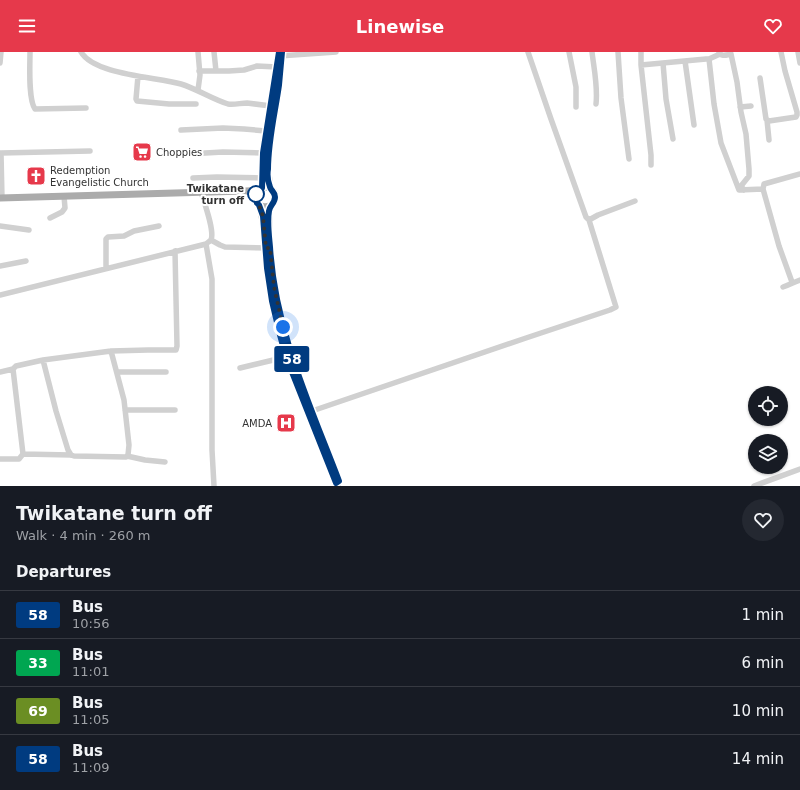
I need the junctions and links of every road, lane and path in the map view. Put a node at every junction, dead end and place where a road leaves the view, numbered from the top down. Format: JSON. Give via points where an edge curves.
{"nodes":[{"id":1,"x":1,"y":52,"type":"edge"},
{"id":2,"x":30,"y":52,"type":"edge"},
{"id":3,"x":81,"y":52,"type":"edge"},
{"id":4,"x":198,"y":52,"type":"edge"},
{"id":5,"x":214,"y":52,"type":"edge"},
{"id":6,"x":336,"y":52,"type":"edge"},
{"id":7,"x":528,"y":52,"type":"edge"},
{"id":8,"x":569,"y":52,"type":"edge"},
{"id":9,"x":592,"y":52,"type":"edge"},
{"id":10,"x":618,"y":52,"type":"edge"},
{"id":11,"x":641,"y":52,"type":"edge"},
{"id":12,"x":781,"y":52,"type":"edge"},
{"id":13,"x":798,"y":52,"type":"edge"},
{"id":14,"x":719,"y":53,"type":"edge"},
{"id":15,"x":280,"y":54,"type":"edge"},
{"id":16,"x":709,"y":59,"type":"junction"},
{"id":17,"x":685,"y":61,"type":"junction"},
{"id":18,"x":0,"y":63,"type":"edge"},
{"id":19,"x":663,"y":63,"type":"junction"},
{"id":20,"x":800,"y":63,"type":"edge"},
{"id":21,"x":641,"y":65,"type":"junction"},
{"id":22,"x":277,"y":68,"type":"junction"},
{"id":23,"x":200,"y":70,"type":"junction"},
{"id":24,"x":216,"y":71,"type":"junction"},
{"id":25,"x":138,"y":76,"type":"junction"},
{"id":26,"x":760,"y":78,"type":"dead end"},
{"id":27,"x":198,"y":90,"type":"junction"},
{"id":28,"x":196,"y":104,"type":"dead end"},
{"id":29,"x":596,"y":104,"type":"dead end"},
{"id":30,"x":271,"y":106,"type":"junction"},
{"id":31,"x":751,"y":106,"type":"dead end"},
{"id":32,"x":576,"y":107,"type":"dead end"},
{"id":33,"x":740,"y":107,"type":"junction"},
{"id":34,"x":86,"y":108,"type":"dead end"},
{"id":35,"x":767,"y":120,"type":"junction"},
{"id":36,"x":694,"y":125,"type":"dead end"},
{"id":37,"x":181,"y":130,"type":"dead end"},
{"id":38,"x":266,"y":131,"type":"junction"},
{"id":39,"x":673,"y":139,"type":"dead end"},
{"id":40,"x":769,"y":140,"type":"dead end"},
{"id":41,"x":90,"y":152,"type":"dead end"},
{"id":42,"x":0,"y":153,"type":"edge"},
{"id":43,"x":263,"y":153,"type":"junction"},
{"id":44,"x":188,"y":154,"type":"dead end"},
{"id":45,"x":628,"y":159,"type":"dead end"},
{"id":46,"x":651,"y":165,"type":"dead end"},
{"id":47,"x":800,"y":174,"type":"edge"},
{"id":48,"x":193,"y":178,"type":"dead end"},
{"id":49,"x":262,"y":178,"type":"junction"},
{"id":50,"x":270,"y":188,"type":"junction"},
{"id":51,"x":763,"y":189,"type":"junction"},
{"id":52,"x":744,"y":190,"type":"junction"},
{"id":53,"x":201,"y":192,"type":"junction"},
{"id":54,"x":258,"y":192,"type":"junction"},
{"id":55,"x":64,"y":196,"type":"junction"},
{"id":56,"x":1,"y":198,"type":"edge"},
{"id":57,"x":635,"y":201,"type":"dead end"},
{"id":58,"x":259,"y":205,"type":"junction"},
{"id":59,"x":270,"y":206,"type":"junction"},
{"id":60,"x":50,"y":218,"type":"dead end"},
{"id":61,"x":589,"y":220,"type":"junction"},
{"id":62,"x":0,"y":226,"type":"edge"},
{"id":63,"x":159,"y":226,"type":"dead end"},
{"id":64,"x":29,"y":230,"type":"dead end"},
{"id":65,"x":208,"y":242,"type":"junction"},
{"id":66,"x":268,"y":248,"type":"junction"},
{"id":67,"x":175,"y":251,"type":"junction"},
{"id":68,"x":26,"y":261,"type":"dead end"},
{"id":69,"x":0,"y":266,"type":"edge"},
{"id":70,"x":106,"y":268,"type":"junction"},
{"id":71,"x":800,"y":280,"type":"edge"},
{"id":72,"x":792,"y":282,"type":"junction"},
{"id":73,"x":783,"y":287,"type":"dead end"},
{"id":74,"x":0,"y":295,"type":"edge"},
{"id":75,"x":111,"y":351,"type":"junction"},
{"id":76,"x":286,"y":357,"type":"junction"},
{"id":77,"x":43,"y":360,"type":"junction"},
{"id":78,"x":240,"y":368,"type":"dead end"},
{"id":79,"x":13,"y":369,"type":"junction"},
{"id":80,"x":0,"y":372,"type":"edge"},
{"id":81,"x":116,"y":372,"type":"junction"},
{"id":82,"x":166,"y":372,"type":"dead end"},
{"id":83,"x":126,"y":410,"type":"junction"},
{"id":84,"x":175,"y":410,"type":"dead end"},
{"id":85,"x":312,"y":412,"type":"junction"},
{"id":86,"x":23,"y":454,"type":"junction"},
{"id":87,"x":71,"y":454,"type":"junction"},
{"id":88,"x":127,"y":456,"type":"junction"},
{"id":89,"x":0,"y":460,"type":"edge"},
{"id":90,"x":165,"y":462,"type":"dead end"},
{"id":91,"x":800,"y":469,"type":"edge"},
{"id":92,"x":337,"y":485,"type":"edge"},
{"id":93,"x":214,"y":486,"type":"edge"},
{"id":94,"x":754,"y":486,"type":"edge"}],
"edges":[{"from":1,"to":18,"type":"street"},
{"from":2,"to":34,"type":"street","via":[[30,87],[35,109]]},
{"from":3,"to":25,"type":"street","via":[[84,57],[97,64]]},
{"from":4,"to":23,"type":"street"},
{"from":5,"to":24,"type":"street"},
{"from":6,"to":15,"type":"street"},
{"from":7,"to":61,"type":"street"},
{"from":8,"to":32,"type":"street","via":[[576,87]]},
{"from":9,"to":29,"type":"street","via":[[597,86]]},
{"from":10,"to":45,"type":"street"},
{"from":11,"to":21,"type":"street"},
{"from":12,"to":35,"type":"street","via":[[797,115]]},
{"from":13,"to":20,"type":"street"},
{"from":14,"to":16,"type":"street"},
{"from":14,"to":33,"type":"street","via":[[723,56],[731,54]]},
{"from":15,"to":22,"type":"main road"},
{"from":15,"to":50,"type":"main road","via":[[279,84],[268,155]]},
{"from":16,"to":17,"type":"street"},
{"from":16,"to":52,"type":"street","via":[[721,143],[739,190]]},
{"from":17,"to":19,"type":"street"},
{"from":17,"to":36,"type":"street"},
{"from":19,"to":21,"type":"street"},
{"from":19,"to":39,"type":"street"},
{"from":21,"to":46,"type":"street"},
{"from":22,"to":24,"type":"street","via":[[257,66],[244,70]]},
{"from":22,"to":30,"type":"main road"},
{"from":23,"to":24,"type":"street"},
{"from":23,"to":27,"type":"street"},
{"from":25,"to":27,"type":"street"},
{"from":25,"to":28,"type":"street","via":[[137,101]]},
{"from":26,"to":35,"type":"street"},
{"from":27,"to":30,"type":"street","via":[[228,104]]},
{"from":30,"to":38,"type":"main road"},
{"from":31,"to":33,"type":"street"},
{"from":33,"to":52,"type":"street","via":[[746,134],[749,169],[749,176],[741,186]]},
{"from":35,"to":40,"type":"street"},
{"from":37,"to":38,"type":"street","via":[[223,128]]},
{"from":38,"to":43,"type":"main road"},
{"from":41,"to":42,"type":"street"},
{"from":42,"to":56,"type":"street"},
{"from":43,"to":44,"type":"street"},
{"from":43,"to":49,"type":"main road"},
{"from":47,"to":51,"type":"street","via":[[764,184]]},
{"from":48,"to":49,"type":"street"},
{"from":49,"to":54,"type":"main road"},
{"from":50,"to":54,"type":"main road","via":[[264,187]]},
{"from":50,"to":59,"type":"main road","via":[[275,197]]},
{"from":51,"to":52,"type":"street"},
{"from":51,"to":72,"type":"street"},
{"from":53,"to":54,"type":"main road"},
{"from":53,"to":55,"type":"main road"},
{"from":53,"to":65,"type":"street","via":[[212,231]]},
{"from":54,"to":58,"type":"main road"},
{"from":55,"to":56,"type":"main road"},
{"from":55,"to":60,"type":"street","via":[[65,208]]},
{"from":57,"to":61,"type":"street"},
{"from":58,"to":59,"type":"main road"},
{"from":58,"to":66,"type":"main road"},
{"from":59,"to":66,"type":"main road"},
{"from":61,"to":85,"type":"street","via":[[616,307]]},
{"from":62,"to":64,"type":"street"},
{"from":63,"to":70,"type":"street","via":[[137,230],[124,236],[108,237]]},
{"from":65,"to":66,"type":"street","via":[[225,247]]},
{"from":65,"to":67,"type":"street"},
{"from":65,"to":93,"type":"street","via":[[213,302]]},
{"from":66,"to":76,"type":"main road","via":[[267,268],[272,301]]},
{"from":66,"to":85,"type":"main road","via":[[283,327]]},
{"from":67,"to":70,"type":"street"},
{"from":67,"to":75,"type":"street","via":[[176,350]]},
{"from":68,"to":69,"type":"street"},
{"from":70,"to":74,"type":"street"},
{"from":71,"to":72,"type":"street"},
{"from":72,"to":73,"type":"street"},
{"from":75,"to":77,"type":"street"},
{"from":75,"to":81,"type":"street"},
{"from":76,"to":78,"type":"street"},
{"from":76,"to":92,"type":"main road"},
{"from":77,"to":79,"type":"street","via":[[16,366]]},
{"from":77,"to":87,"type":"street"},
{"from":79,"to":80,"type":"street"},
{"from":79,"to":86,"type":"street"},
{"from":81,"to":82,"type":"street"},
{"from":81,"to":83,"type":"street"},
{"from":83,"to":84,"type":"street"},
{"from":83,"to":88,"type":"street","via":[[129,451]]},
{"from":85,"to":92,"type":"main road"},
{"from":86,"to":87,"type":"street"},
{"from":86,"to":89,"type":"street","via":[[19,459]]},
{"from":87,"to":88,"type":"street"},
{"from":88,"to":90,"type":"street"},
{"from":91,"to":94,"type":"street"}]}
